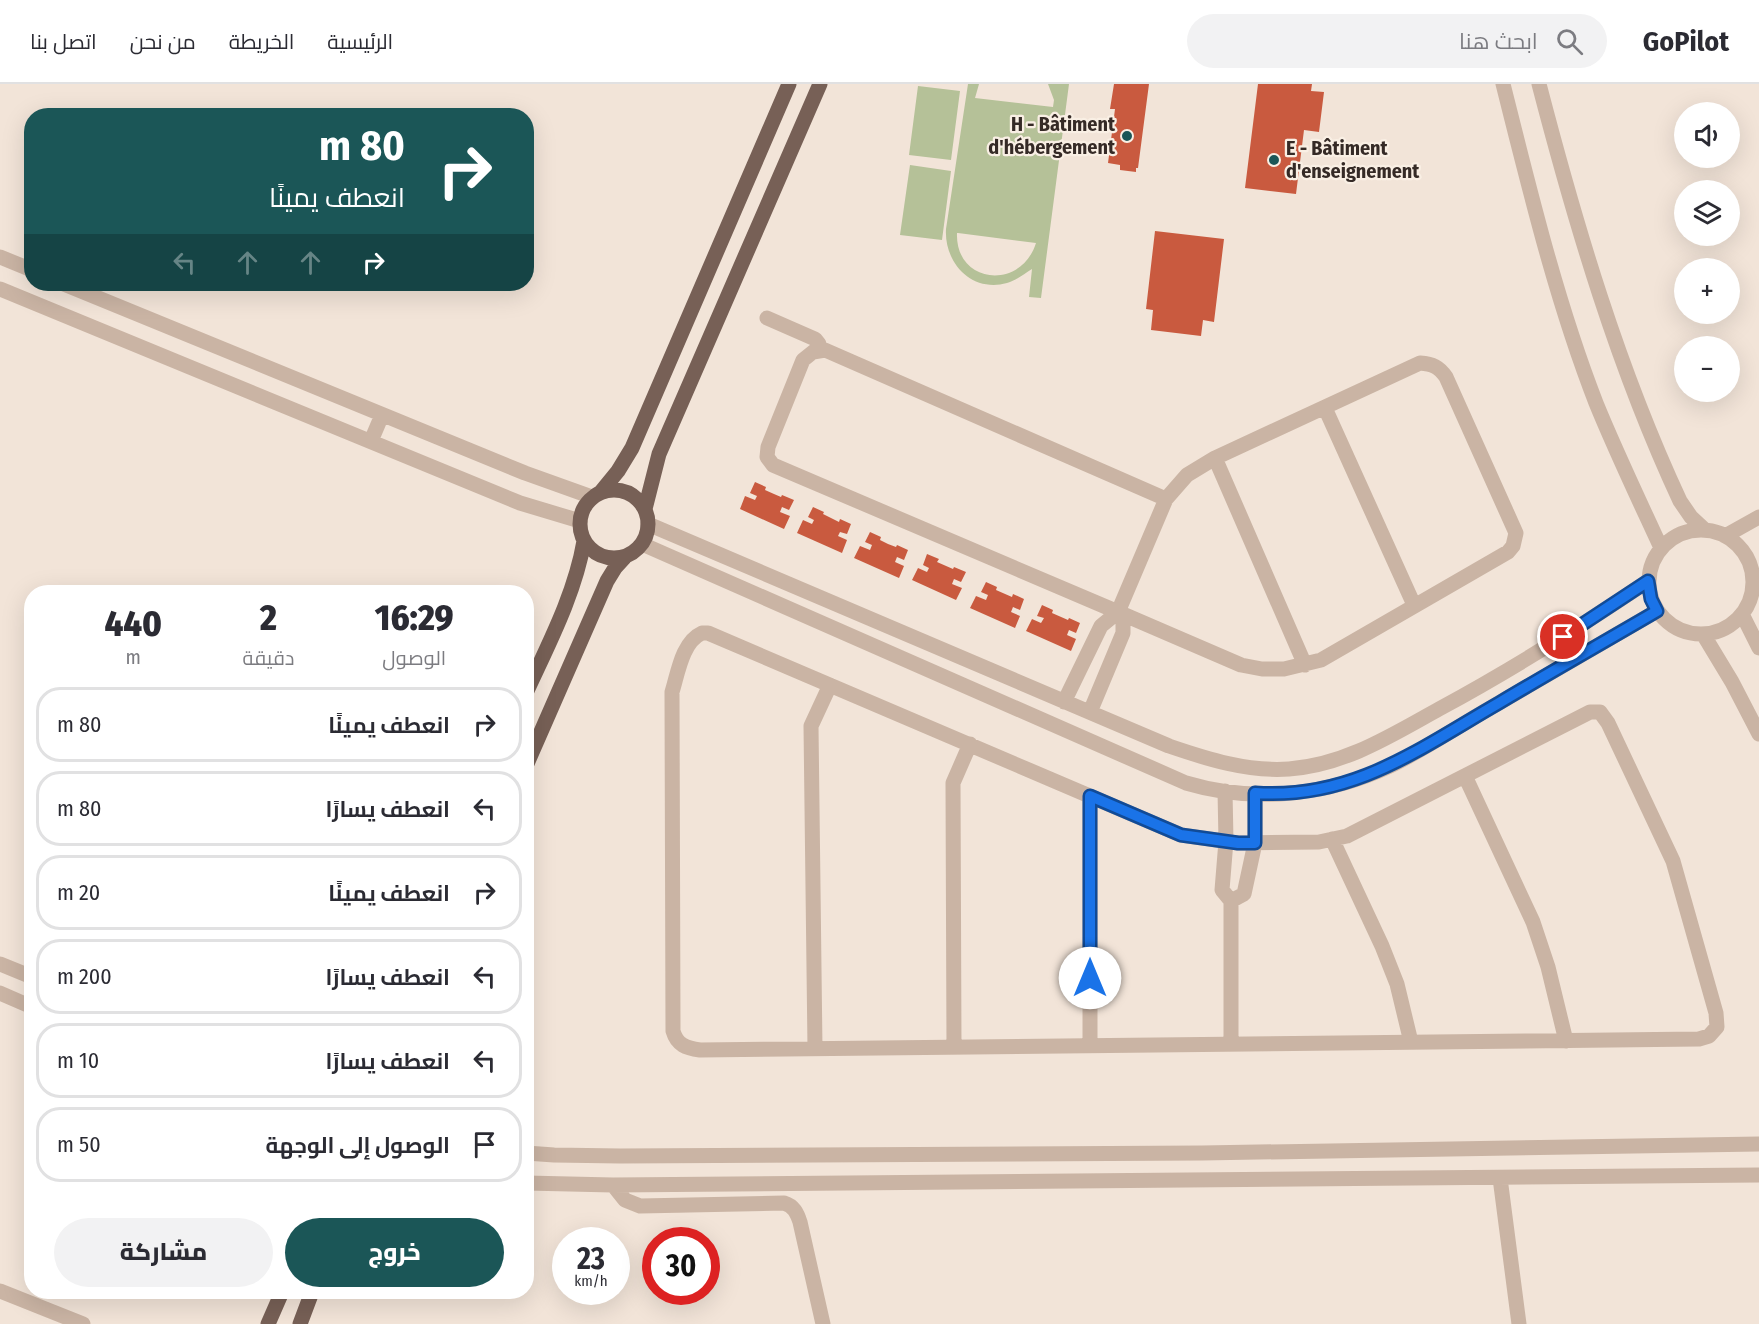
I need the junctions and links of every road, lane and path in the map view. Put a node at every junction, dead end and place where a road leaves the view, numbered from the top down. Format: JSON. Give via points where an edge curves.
{"nodes":[{"id":1,"x":789,"y":84,"type":"edge"},
{"id":2,"x":820,"y":84,"type":"edge"},
{"id":3,"x":1503,"y":84,"type":"edge"},
{"id":4,"x":1539,"y":84,"type":"edge"},
{"id":5,"x":0,"y":257,"type":"edge"},
{"id":6,"x":24,"y":267,"type":"edge"},
{"id":7,"x":0,"y":289,"type":"edge"},
{"id":8,"x":81,"y":291,"type":"edge"},
{"id":9,"x":768,"y":318,"type":"dead end"},
{"id":10,"x":819,"y":350,"type":"junction"},
{"id":11,"x":1326,"y":408,"type":"junction"},
{"id":12,"x":382,"y":415,"type":"junction"},
{"id":13,"x":371,"y":441,"type":"junction"},
{"id":14,"x":1215,"y":458,"type":"junction"},
{"id":15,"x":596,"y":495,"type":"junction"},
{"id":16,"x":1166,"y":500,"type":"junction"},
{"id":17,"x":647,"y":516,"type":"junction"},
{"id":18,"x":1759,"y":517,"type":"edge"},
{"id":19,"x":580,"y":521,"type":"junction"},
{"id":20,"x":1705,"y":530,"type":"junction"},
{"id":21,"x":1725,"y":536,"type":"junction"},
{"id":22,"x":584,"y":541,"type":"junction"},
{"id":23,"x":642,"y":544,"type":"junction"},
{"id":24,"x":1661,"y":548,"type":"junction"},
{"id":25,"x":626,"y":556,"type":"junction"},
{"id":26,"x":1648,"y":581,"type":"junction"},
{"id":27,"x":1756,"y":585,"type":"edge"},
{"id":28,"x":1414,"y":605,"type":"junction"},
{"id":29,"x":1657,"y":611,"type":"junction"},
{"id":30,"x":1118,"y":612,"type":"junction"},
{"id":31,"x":1742,"y":614,"type":"junction"},
{"id":32,"x":882,"y":625,"type":"junction"},
{"id":33,"x":1703,"y":634,"type":"junction"},
{"id":34,"x":871,"y":645,"type":"junction"},
{"id":35,"x":1759,"y":648,"type":"edge"},
{"id":36,"x":1305,"y":665,"type":"junction"},
{"id":37,"x":534,"y":675,"type":"edge"},
{"id":38,"x":830,"y":685,"type":"junction"},
{"id":39,"x":1064,"y":702,"type":"junction"},
{"id":40,"x":1090,"y":712,"type":"junction"},
{"id":41,"x":1412,"y":725,"type":"junction"},
{"id":42,"x":1759,"y":734,"type":"edge"},
{"id":43,"x":970,"y":744,"type":"junction"},
{"id":44,"x":1425,"y":746,"type":"junction"},
{"id":45,"x":534,"y":748,"type":"edge"},
{"id":46,"x":1465,"y":776,"type":"junction"},
{"id":47,"x":1225,"y":791,"type":"junction"},
{"id":48,"x":1255,"y":793,"type":"junction"},
{"id":49,"x":1090,"y":796,"type":"junction"},
{"id":50,"x":1332,"y":839,"type":"junction"},
{"id":51,"x":1226,"y":841,"type":"junction"},
{"id":52,"x":1255,"y":843,"type":"junction"},
{"id":53,"x":1231,"y":901,"type":"junction"},
{"id":54,"x":0,"y":964,"type":"edge"},
{"id":55,"x":24,"y":974,"type":"edge"},
{"id":56,"x":0,"y":993,"type":"edge"},
{"id":57,"x":24,"y":1003,"type":"edge"},
{"id":58,"x":1566,"y":1041,"type":"junction"},
{"id":59,"x":1411,"y":1042,"type":"junction"},
{"id":60,"x":1231,"y":1044,"type":"junction"},
{"id":61,"x":1090,"y":1046,"type":"junction"},
{"id":62,"x":954,"y":1047,"type":"junction"},
{"id":63,"x":815,"y":1049,"type":"junction"},
{"id":64,"x":1759,"y":1144,"type":"edge"},
{"id":65,"x":534,"y":1154,"type":"edge"},
{"id":66,"x":1759,"y":1175,"type":"edge"},
{"id":67,"x":1500,"y":1178,"type":"junction"},
{"id":68,"x":534,"y":1183,"type":"edge"},
{"id":69,"x":613,"y":1185,"type":"junction"},
{"id":70,"x":0,"y":1291,"type":"edge"},
{"id":71,"x":279,"y":1299,"type":"edge"},
{"id":72,"x":309,"y":1299,"type":"edge"},
{"id":73,"x":83,"y":1324,"type":"edge"},
{"id":74,"x":268,"y":1324,"type":"edge"},
{"id":75,"x":300,"y":1324,"type":"edge"},
{"id":76,"x":823,"y":1324,"type":"edge"},
{"id":77,"x":1519,"y":1324,"type":"edge"}],
"edges":[{"from":1,"to":15,"type":"main road","via":[[632,448]]},
{"from":2,"to":17,"type":"main road","via":[[659,454]]},
{"from":3,"to":24,"type":"street","via":[[1567,321],[1597,404]]},
{"from":4,"to":20,"type":"street","via":[[1575,214],[1633,391],[1680,501]]},
{"from":5,"to":6,"type":"street"},
{"from":7,"to":13,"type":"street"},
{"from":8,"to":12,"type":"street"},
{"from":9,"to":10,"type":"street","via":[[815,339]]},
{"from":10,"to":16,"type":"street"},
{"from":10,"to":30,"type":"street","via":[[803,360],[767,452],[773,465]]},
{"from":11,"to":14,"type":"street"},
{"from":11,"to":28,"type":"street"},
{"from":11,"to":28,"type":"street","via":[[1420,363],[1431,363],[1440,369],[1509,515],[1516,533],[1508,552]]},
{"from":12,"to":13,"type":"street"},
{"from":12,"to":15,"type":"street","via":[[525,473]]},
{"from":13,"to":19,"type":"street","via":[[520,503]]},
{"from":14,"to":16,"type":"street","via":[[1187,475]]},
{"from":14,"to":36,"type":"street"},
{"from":15,"to":17,"type":"main road","via":[[610,490],[631,494]]},
{"from":15,"to":19,"type":"main road","via":[[582,512]]},
{"from":16,"to":30,"type":"street"},
{"from":17,"to":23,"type":"main road","via":[[648,531]]},
{"from":17,"to":32,"type":"street"},
{"from":18,"to":21,"type":"street"},
{"from":19,"to":22,"type":"main road"},
{"from":20,"to":21,"type":"street"},
{"from":20,"to":24,"type":"street","via":[[1688,531]]},
{"from":21,"to":27,"type":"street","via":[[1747,558]]},
{"from":22,"to":25,"type":"main road","via":[[607,558]]},
{"from":22,"to":37,"type":"main road","via":[[561,614]]},
{"from":23,"to":25,"type":"main road"},
{"from":23,"to":34,"type":"street"},
{"from":24,"to":26,"type":"street"},
{"from":25,"to":45,"type":"main road","via":[[607,580]]},
{"from":26,"to":29,"type":"street"},
{"from":26,"to":41,"type":"street","via":[[1511,670]]},
{"from":27,"to":31,"type":"street"},
{"from":28,"to":36,"type":"street","via":[[1321,660]]},
{"from":29,"to":33,"type":"street","via":[[1677,629]]},
{"from":29,"to":44,"type":"street"},
{"from":30,"to":36,"type":"street","via":[[1241,665],[1284,669]]},
{"from":30,"to":39,"type":"street","via":[[1101,626]]},
{"from":30,"to":40,"type":"street","via":[[1123,633]]},
{"from":31,"to":33,"type":"street","via":[[1725,629]]},
{"from":31,"to":35,"type":"street"},
{"from":32,"to":34,"type":"street"},
{"from":32,"to":39,"type":"street"},
{"from":33,"to":42,"type":"street"},
{"from":34,"to":47,"type":"street","via":[[1177,779]]},
{"from":38,"to":43,"type":"street"},
{"from":38,"to":63,"type":"street","via":[[811,726]]},
{"from":38,"to":63,"type":"street","via":[[702,633],[692,639],[682,656],[672,692],[676,1040],[687,1048],[700,1050]]},
{"from":39,"to":40,"type":"street"},
{"from":40,"to":41,"type":"street","via":[[1192,754],[1266,769],[1334,760]]},
{"from":41,"to":44,"type":"street"},
{"from":43,"to":49,"type":"street"},
{"from":43,"to":62,"type":"street","via":[[953,783]]},
{"from":44,"to":48,"type":"street","via":[[1391,766],[1342,785],[1304,793]]},
{"from":46,"to":50,"type":"street","via":[[1347,836]]},
{"from":46,"to":58,"type":"street","via":[[1533,922]]},
{"from":46,"to":58,"type":"street","via":[[1590,712],[1600,712],[1672,861],[1717,1027],[1709,1036],[1699,1039]]},
{"from":47,"to":48,"type":"street"},
{"from":47,"to":51,"type":"street"},
{"from":48,"to":52,"type":"street"},
{"from":49,"to":51,"type":"street","via":[[1181,835]]},
{"from":49,"to":61,"type":"street"},
{"from":50,"to":52,"type":"street"},
{"from":50,"to":59,"type":"street","via":[[1397,984]]},
{"from":51,"to":52,"type":"street"},
{"from":51,"to":53,"type":"street","via":[[1222,890]]},
{"from":52,"to":53,"type":"street","via":[[1244,894]]},
{"from":53,"to":60,"type":"street"},
{"from":54,"to":55,"type":"street"},
{"from":56,"to":57,"type":"street"},
{"from":58,"to":59,"type":"street"},
{"from":59,"to":60,"type":"street"},
{"from":60,"to":61,"type":"street"},
{"from":61,"to":62,"type":"street"},
{"from":62,"to":63,"type":"street"},
{"from":64,"to":65,"type":"street","via":[[1190,1153]]},
{"from":66,"to":67,"type":"street"},
{"from":67,"to":69,"type":"street"},
{"from":67,"to":77,"type":"street"},
{"from":68,"to":69,"type":"street"},
{"from":69,"to":76,"type":"street","via":[[625,1200],[640,1206],[791,1206],[798,1214]]},
{"from":70,"to":73,"type":"street"},
{"from":71,"to":74,"type":"main road"},
{"from":72,"to":75,"type":"main road"}]}
